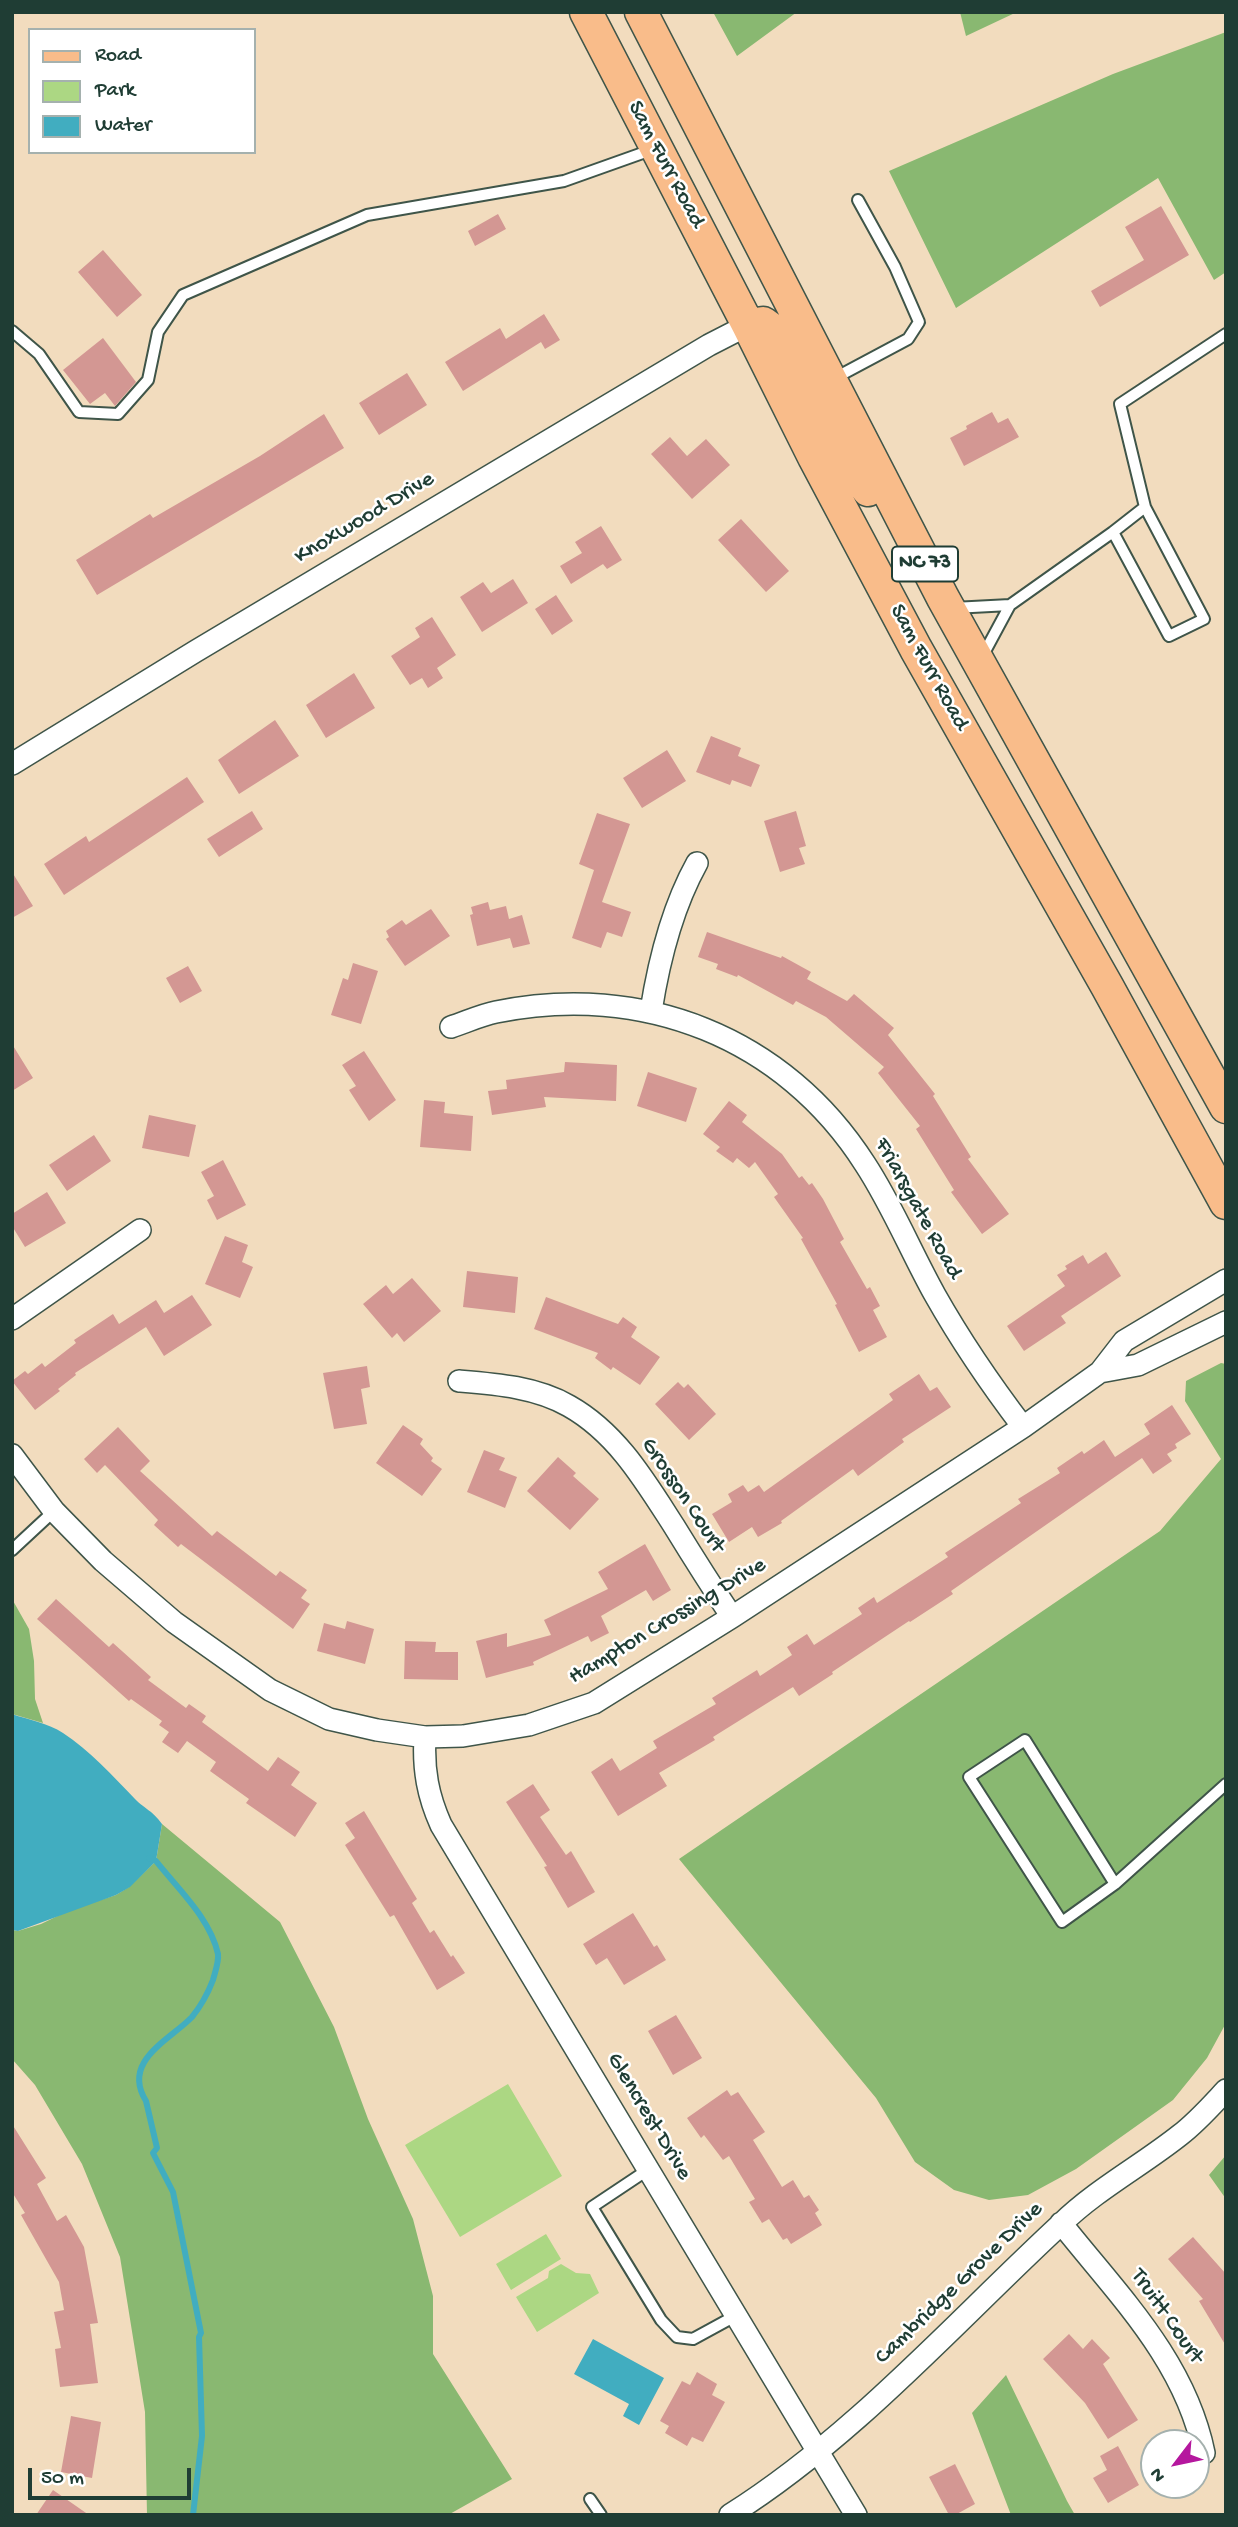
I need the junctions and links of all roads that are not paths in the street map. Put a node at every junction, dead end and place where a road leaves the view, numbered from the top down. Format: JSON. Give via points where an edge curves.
{"nodes":[{"id":1,"x":586,"y":12,"type":"edge"},
{"id":2,"x":641,"y":12,"type":"edge"},
{"id":3,"x":657,"y":148,"type":"junction"},
{"id":4,"x":858,"y":200,"type":"dead end"},
{"id":5,"x":748,"y":325,"type":"junction"},
{"id":6,"x":12,"y":331,"type":"edge"},
{"id":7,"x":1226,"y":334,"type":"edge"},
{"id":8,"x":830,"y":380,"type":"junction"},
{"id":9,"x":1145,"y":507,"type":"junction"},
{"id":10,"x":1113,"y":532,"type":"junction"},
{"id":11,"x":945,"y":603,"type":"junction"},
{"id":12,"x":1010,"y":605,"type":"junction"},
{"id":13,"x":979,"y":663,"type":"junction"},
{"id":14,"x":12,"y":764,"type":"edge"},
{"id":15,"x":697,"y":863,"type":"dead end"},
{"id":16,"x":650,"y":1011,"type":"junction"},
{"id":17,"x":451,"y":1027,"type":"dead end"},
{"id":18,"x":1226,"y":1107,"type":"edge"},
{"id":19,"x":1176,"y":1112,"type":"junction"},
{"id":20,"x":1226,"y":1189,"type":"edge"},
{"id":21,"x":1226,"y":1203,"type":"edge"},
{"id":22,"x":140,"y":1230,"type":"dead end"},
{"id":23,"x":1226,"y":1280,"type":"edge"},
{"id":24,"x":12,"y":1319,"type":"edge"},
{"id":25,"x":1226,"y":1322,"type":"edge"},
{"id":26,"x":1100,"y":1372,"type":"junction"},
{"id":27,"x":459,"y":1381,"type":"dead end"},
{"id":28,"x":1023,"y":1427,"type":"junction"},
{"id":29,"x":12,"y":1455,"type":"edge"},
{"id":30,"x":54,"y":1511,"type":"junction"},
{"id":31,"x":12,"y":1550,"type":"edge"},
{"id":32,"x":732,"y":1617,"type":"junction"},
{"id":33,"x":425,"y":1737,"type":"junction"},
{"id":34,"x":1226,"y":1784,"type":"edge"},
{"id":35,"x":1115,"y":1884,"type":"junction"},
{"id":36,"x":1226,"y":2090,"type":"edge"},
{"id":37,"x":649,"y":2169,"type":"junction"},
{"id":38,"x":1061,"y":2223,"type":"junction"},
{"id":39,"x":737,"y":2315,"type":"junction"},
{"id":40,"x":1199,"y":2429,"type":"edge"},
{"id":41,"x":820,"y":2452,"type":"junction"},
{"id":42,"x":590,"y":2498,"type":"dead end"},
{"id":43,"x":601,"y":2515,"type":"edge"},
{"id":44,"x":730,"y":2515,"type":"edge"},
{"id":45,"x":856,"y":2515,"type":"edge"}],
"edges":[{"from":1,"to":3,"type":"main road","name":"Sam Furr Road","number":"NC 73"},
{"from":2,"to":8,"type":"main road","name":"Sam Furr Road","number":"NC 73"},
{"from":3,"to":5,"type":"main road","name":"Sam Furr Road","number":"NC 73"},
{"from":3,"to":6,"type":"lane","via":[[564,181],[367,215],[183,295],[158,331],[148,380],[118,414],[79,412],[38,354]]},
{"from":4,"to":8,"type":"lane","via":[[919,322],[908,339]]},
{"from":5,"to":11,"type":"main road","via":[[763,323],[783,343],[840,449]]},
{"from":5,"to":14,"type":"street","name":"Knoxwood Drive"},
{"from":5,"to":19,"type":"main road","name":"Sam Furr Road","number":"NC 73","via":[[916,649]]},
{"from":7,"to":9,"type":"lane","via":[[1120,404]]},
{"from":8,"to":11,"type":"main road","name":"Sam Furr Road","number":"NC 73"},
{"from":9,"to":10,"type":"lane"},
{"from":9,"to":10,"type":"lane","via":[[1204,619],[1169,636]]},
{"from":10,"to":12,"type":"lane"},
{"from":11,"to":12,"type":"lane"},
{"from":11,"to":13,"type":"main road","name":"Sam Furr Road","number":"NC 73"},
{"from":12,"to":13,"type":"lane"},
{"from":13,"to":18,"type":"main road","name":"Sam Furr Road","number":"NC 73"},
{"from":15,"to":16,"type":"street","via":[[664,946]]},
{"from":16,"to":17,"type":"street","name":"Friarsgate Road","via":[[594,1004],[530,1007],[494,1012]]},
{"from":16,"to":28,"type":"street","name":"Friarsgate Road","via":[[748,1049],[824,1109],[886,1198],[961,1340]]},
{"from":19,"to":20,"type":"main road"},
{"from":19,"to":21,"type":"main road","name":"Sam Furr Road","number":"NC 73"},
{"from":22,"to":24,"type":"street"},
{"from":23,"to":26,"type":"street","name":"Hampton Crossing Drive","via":[[1125,1341]]},
{"from":25,"to":26,"type":"street","name":"Hampton Crossing Drive","via":[[1138,1365]]},
{"from":26,"to":28,"type":"street","name":"Hampton Crossing Drive"},
{"from":27,"to":32,"type":"street","name":"Grosson Court","via":[[510,1386],[546,1396],[568,1405],[609,1437],[639,1471]]},
{"from":28,"to":32,"type":"street","name":"Hampton Crossing Drive"},
{"from":29,"to":30,"type":"street","name":"Hampton Crossing Drive"},
{"from":30,"to":31,"type":"lane"},
{"from":30,"to":33,"type":"street","name":"Hampton Crossing Drive","via":[[174,1622],[270,1690],[329,1719]]},
{"from":32,"to":33,"type":"street","name":"Hampton Crossing Drive","via":[[594,1703],[529,1725]]},
{"from":33,"to":37,"type":"street","name":"Glencrest Drive","via":[[427,1787],[441,1825]]},
{"from":34,"to":35,"type":"lane"},
{"from":35,"to":35,"type":"lane","via":[[1062,1922],[969,1777],[1026,1740]]},
{"from":36,"to":38,"type":"street","name":"Cambridge Grove Drive","via":[[1180,2135]]},
{"from":37,"to":39,"type":"street","name":"Glencrest Drive"},
{"from":37,"to":39,"type":"lane","via":[[592,2207],[661,2320],[677,2337],[693,2339]]},
{"from":38,"to":40,"type":"street","name":"Truitt Court","via":[[1125,2299],[1167,2360]]},
{"from":38,"to":41,"type":"street","name":"Cambridge Grove Drive"},
{"from":39,"to":41,"type":"street","name":"Glencrest Drive"},
{"from":41,"to":44,"type":"street","name":"Cambridge Grove Drive"},
{"from":41,"to":45,"type":"street","name":"Glencrest Drive"},
{"from":42,"to":43,"type":"lane"}]}
